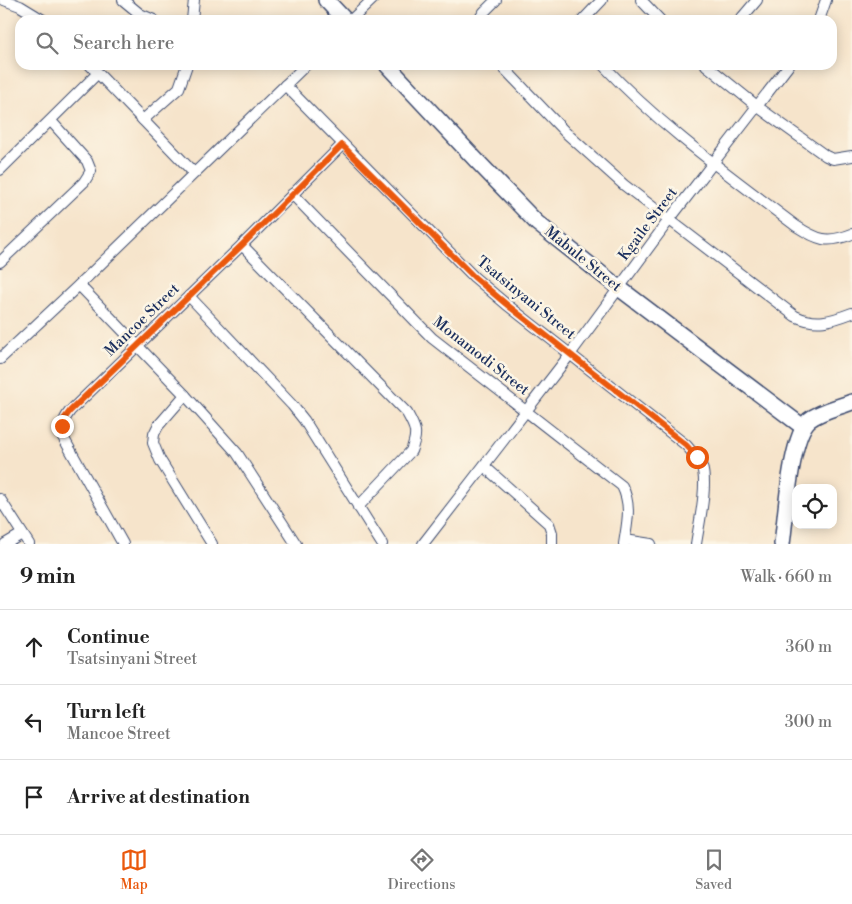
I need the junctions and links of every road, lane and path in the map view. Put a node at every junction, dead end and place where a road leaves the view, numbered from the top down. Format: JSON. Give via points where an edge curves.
{"nodes":[{"id":1,"x":4,"y":0,"type":"edge"},
{"id":2,"x":123,"y":0,"type":"edge"},
{"id":3,"x":194,"y":0,"type":"edge"},
{"id":4,"x":326,"y":0,"type":"edge"},
{"id":5,"x":372,"y":0,"type":"edge"},
{"id":6,"x":496,"y":0,"type":"edge"},
{"id":7,"x":602,"y":0,"type":"edge"},
{"id":8,"x":641,"y":0,"type":"edge"},
{"id":9,"x":757,"y":0,"type":"edge"},
{"id":10,"x":826,"y":0,"type":"edge"},
{"id":11,"x":35,"y":15,"type":"edge"},
{"id":12,"x":142,"y":15,"type":"edge"},
{"id":13,"x":192,"y":15,"type":"edge"},
{"id":14,"x":340,"y":15,"type":"edge"},
{"id":15,"x":356,"y":15,"type":"edge"},
{"id":16,"x":482,"y":15,"type":"edge"},
{"id":17,"x":588,"y":15,"type":"edge"},
{"id":18,"x":655,"y":15,"type":"edge"},
{"id":19,"x":744,"y":15,"type":"edge"},
{"id":20,"x":821,"y":15,"type":"edge"},
{"id":21,"x":95,"y":70,"type":"edge"},
{"id":22,"x":185,"y":70,"type":"edge"},
{"id":23,"x":301,"y":70,"type":"edge"},
{"id":24,"x":392,"y":70,"type":"edge"},
{"id":25,"x":507,"y":70,"type":"edge"},
{"id":26,"x":608,"y":70,"type":"edge"},
{"id":27,"x":712,"y":70,"type":"edge"},
{"id":28,"x":785,"y":70,"type":"edge"},
{"id":29,"x":98,"y":73,"type":"junction"},
{"id":30,"x":285,"y":85,"type":"junction"},
{"id":31,"x":758,"y":107,"type":"junction"},
{"id":32,"x":143,"y":120,"type":"junction"},
{"id":33,"x":51,"y":121,"type":"junction"},
{"id":34,"x":342,"y":145,"type":"junction"},
{"id":35,"x":852,"y":156,"type":"edge"},
{"id":36,"x":714,"y":164,"type":"junction"},
{"id":37,"x":0,"y":170,"type":"edge"},
{"id":38,"x":194,"y":173,"type":"junction"},
{"id":39,"x":292,"y":194,"type":"junction"},
{"id":40,"x":669,"y":220,"type":"junction"},
{"id":41,"x":852,"y":234,"type":"edge"},
{"id":42,"x":242,"y":245,"type":"junction"},
{"id":43,"x":0,"y":262,"type":"edge"},
{"id":44,"x":79,"y":285,"type":"junction"},
{"id":45,"x":618,"y":288,"type":"junction"},
{"id":46,"x":189,"y":296,"type":"junction"},
{"id":47,"x":852,"y":313,"type":"edge"},
{"id":48,"x":137,"y":346,"type":"junction"},
{"id":49,"x":571,"y":354,"type":"junction"},
{"id":50,"x":0,"y":359,"type":"edge"},
{"id":51,"x":185,"y":396,"type":"junction"},
{"id":52,"x":852,"y":402,"type":"edge"},
{"id":53,"x":526,"y":411,"type":"junction"},
{"id":54,"x":803,"y":427,"type":"junction"},
{"id":55,"x":484,"y":466,"type":"junction"},
{"id":56,"x":0,"y":499,"type":"edge"},
{"id":57,"x":358,"y":507,"type":"junction"},
{"id":58,"x":22,"y":534,"type":"junction"},
{"id":59,"x":625,"y":542,"type":"edge"},
{"id":60,"x":6,"y":544,"type":"edge"},
{"id":61,"x":29,"y":544,"type":"edge"},
{"id":62,"x":123,"y":544,"type":"edge"},
{"id":63,"x":212,"y":544,"type":"edge"},
{"id":64,"x":296,"y":544,"type":"edge"},
{"id":65,"x":382,"y":544,"type":"edge"},
{"id":66,"x":423,"y":544,"type":"edge"},
{"id":67,"x":552,"y":544,"type":"edge"},
{"id":68,"x":651,"y":544,"type":"edge"},
{"id":69,"x":696,"y":544,"type":"edge"},
{"id":70,"x":782,"y":544,"type":"edge"}],
"edges":[{"from":1,"to":11,"type":"street"},
{"from":2,"to":12,"type":"street"},
{"from":3,"to":13,"type":"street"},
{"from":4,"to":14,"type":"street"},
{"from":5,"to":15,"type":"street"},
{"from":6,"to":16,"type":"street"},
{"from":7,"to":17,"type":"street"},
{"from":8,"to":18,"type":"street"},
{"from":9,"to":19,"type":"street"},
{"from":10,"to":20,"type":"street"},
{"from":21,"to":29,"type":"street"},
{"from":22,"to":32,"type":"street","via":[[180,88]]},
{"from":23,"to":30,"type":"street"},
{"from":24,"to":45,"type":"street","name":"Mabule Street","via":[[537,223]]},
{"from":25,"to":40,"type":"street","via":[[590,156]]},
{"from":26,"to":36,"type":"street","via":[[639,101]]},
{"from":27,"to":31,"type":"street"},
{"from":28,"to":31,"type":"street","name":"Kgaile Street"},
{"from":29,"to":32,"type":"street"},
{"from":29,"to":33,"type":"street"},
{"from":30,"to":34,"type":"street","name":"Tsatsinyani Street"},
{"from":30,"to":38,"type":"street"},
{"from":31,"to":35,"type":"street","via":[[826,156],[833,159]]},
{"from":31,"to":36,"type":"street","name":"Kgaile Street"},
{"from":32,"to":38,"type":"street"},
{"from":33,"to":37,"type":"street"},
{"from":33,"to":43,"type":"street","via":[[87,161],[91,171],[84,182]]},
{"from":34,"to":39,"type":"street","name":"Mancoe Street"},
{"from":34,"to":49,"type":"street","name":"Tsatsinyani Street","via":[[474,277]]},
{"from":36,"to":40,"type":"street","name":"Kgaile Street"},
{"from":36,"to":41,"type":"street","via":[[810,235],[825,241]]},
{"from":38,"to":44,"type":"street"},
{"from":39,"to":42,"type":"street","name":"Mancoe Street"},
{"from":39,"to":53,"type":"street","name":"Monamodi Street","via":[[432,338]]},
{"from":40,"to":45,"type":"street","name":"Kgaile Street"},
{"from":40,"to":47,"type":"street","via":[[795,316],[816,322]]},
{"from":42,"to":46,"type":"street","name":"Mancoe Street"},
{"from":42,"to":57,"type":"street","via":[[407,413],[415,428],[416,440],[411,451]]},
{"from":44,"to":48,"type":"street"},
{"from":44,"to":50,"type":"street"},
{"from":45,"to":49,"type":"street","name":"Kgaile Street"},
{"from":45,"to":54,"type":"street","name":"Mabule Street"},
{"from":46,"to":48,"type":"street","name":"Mancoe Street"},
{"from":46,"to":57,"type":"street","via":[[292,405]]},
{"from":48,"to":51,"type":"street"},
{"from":48,"to":62,"type":"street","name":"Mancoe Street","via":[[70,411],[62,426],[69,450]]},
{"from":49,"to":53,"type":"street","name":"Kgaile Street"},
{"from":49,"to":69,"type":"street","name":"Tsatsinyani Street","via":[[697,457],[704,486]]},
{"from":51,"to":63,"type":"street","via":[[158,426],[153,443],[160,460]]},
{"from":51,"to":64,"type":"street","via":[[237,453]]},
{"from":52,"to":54,"type":"street","via":[[811,418]]},
{"from":53,"to":55,"type":"street","name":"Kgaile Street"},
{"from":53,"to":59,"type":"street","name":"Monamodi Street","via":[[622,486],[629,505]]},
{"from":54,"to":70,"type":"street","via":[[794,453]]},
{"from":55,"to":66,"type":"street","name":"Kgaile Street"},
{"from":55,"to":67,"type":"street","via":[[549,524]]},
{"from":56,"to":58,"type":"street"},
{"from":57,"to":65,"type":"street"},
{"from":58,"to":60,"type":"street"},
{"from":58,"to":61,"type":"street"},
{"from":59,"to":68,"type":"street"}]}
